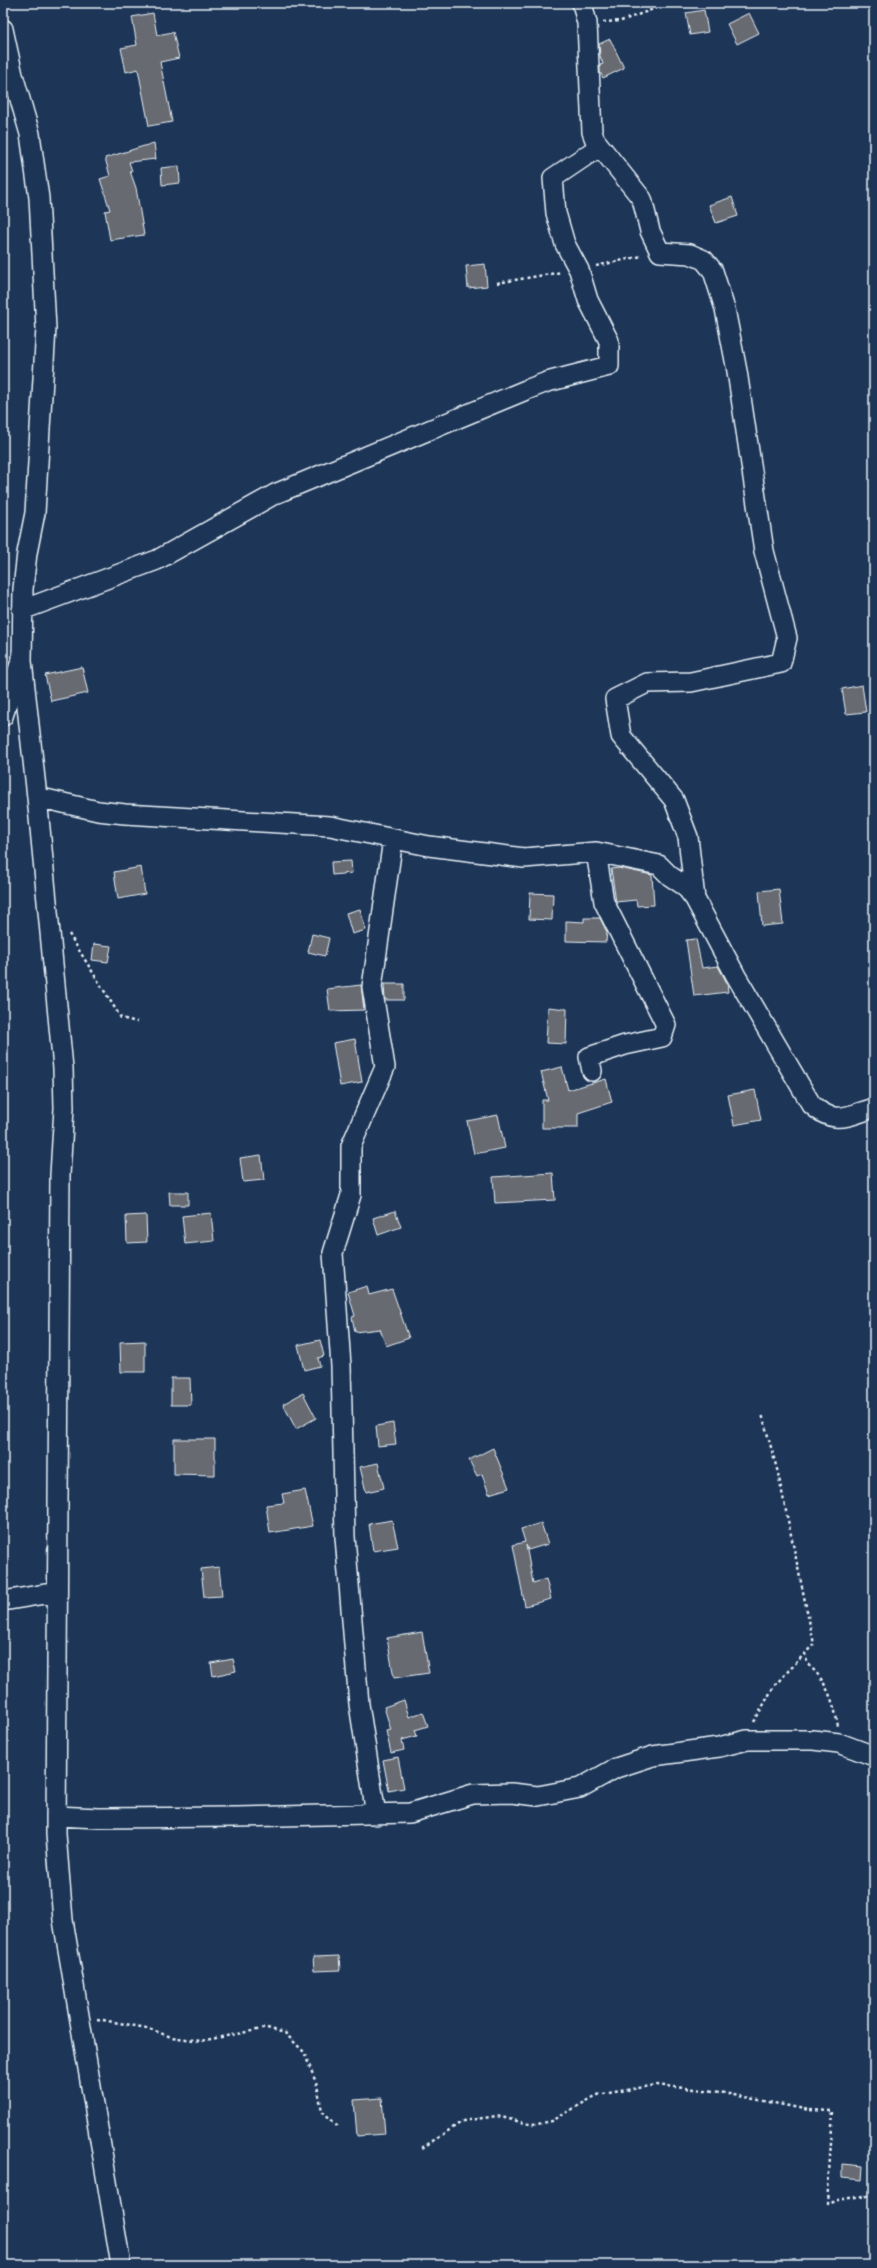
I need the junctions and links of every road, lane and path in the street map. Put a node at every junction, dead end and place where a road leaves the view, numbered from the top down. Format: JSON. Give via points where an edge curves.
{"nodes":[{"id":1,"x":582,"y":3,"type":"edge"},
{"id":2,"x":670,"y":3,"type":"edge"},
{"id":3,"x":587,"y":23,"type":"junction"},
{"id":4,"x":3,"y":29,"type":"edge"},
{"id":5,"x":599,"y":147,"type":"junction"},
{"id":6,"x":22,"y":610,"type":"junction"},
{"id":7,"x":22,"y":661,"type":"junction"},
{"id":8,"x":3,"y":716,"type":"edge"},
{"id":9,"x":38,"y":797,"type":"junction"},
{"id":10,"x":393,"y":839,"type":"junction"},
{"id":11,"x":596,"y":852,"type":"junction"},
{"id":12,"x":695,"y":899,"type":"junction"},
{"id":13,"x":49,"y":916,"type":"junction"},
{"id":14,"x":137,"y":1022,"type":"dead end"},
{"id":15,"x":592,"y":1071,"type":"dead end"},
{"id":16,"x":874,"y":1108,"type":"edge"},
{"id":17,"x":762,"y":1414,"type":"dead end"},
{"id":18,"x":57,"y":1592,"type":"junction"},
{"id":19,"x":3,"y":1601,"type":"edge"},
{"id":20,"x":805,"y":1653,"type":"junction"},
{"id":21,"x":739,"y":1742,"type":"junction"},
{"id":22,"x":839,"y":1743,"type":"junction"},
{"id":23,"x":874,"y":1756,"type":"edge"},
{"id":24,"x":376,"y":1815,"type":"junction"},
{"id":25,"x":56,"y":1816,"type":"junction"},
{"id":26,"x":79,"y":2021,"type":"junction"},
{"id":27,"x":338,"y":2126,"type":"dead end"},
{"id":28,"x":422,"y":2148,"type":"dead end"},
{"id":29,"x":874,"y":2194,"type":"edge"},
{"id":30,"x":121,"y":2265,"type":"edge"}],
"edges":[{"from":1,"to":3,"type":"street"},
{"from":2,"to":3,"type":"path","via":[[621,21]]},
{"from":3,"to":5,"type":"street","via":[[592,132]]},
{"from":4,"to":6,"type":"street","via":[[30,134],[38,191],[46,328],[36,513],[27,553]]},
{"from":5,"to":6,"type":"street","via":[[553,178],[556,213],[565,244],[579,270],[588,300],[609,341],[609,366],[526,390],[275,494],[157,560]]},
{"from":5,"to":12,"type":"street","via":[[642,199],[650,231],[660,252],[690,254],[704,260],[713,271],[725,309],[736,363],[764,551],[787,638],[781,663],[691,682],[646,683],[616,698],[621,736],[674,800],[688,837]]},
{"from":6,"to":7,"type":"street"},
{"from":7,"to":8,"type":"street"},
{"from":7,"to":9,"type":"street"},
{"from":9,"to":10,"type":"street","via":[[125,814],[330,826]]},
{"from":9,"to":13,"type":"street"},
{"from":10,"to":11,"type":"street","via":[[453,850],[524,858]]},
{"from":10,"to":24,"type":"street","via":[[372,987],[385,1067],[351,1146],[351,1195],[333,1253],[341,1366],[345,1537],[359,1704]]},
{"from":11,"to":12,"type":"street","via":[[659,865],[685,886]]},
{"from":11,"to":15,"type":"street","via":[[604,902],[666,1025],[662,1037],[625,1045],[589,1057]]},
{"from":12,"to":16,"type":"street","via":[[736,976],[811,1104],[821,1114],[833,1119]]},
{"from":13,"to":14,"type":"path","via":[[65,926],[73,943],[121,1018]]},
{"from":13,"to":18,"type":"street","via":[[63,1068],[64,1108],[60,1175]]},
{"from":17,"to":20,"type":"path","via":[[778,1473],[814,1644]]},
{"from":18,"to":19,"type":"street"},
{"from":18,"to":25,"type":"street"},
{"from":20,"to":21,"type":"path","via":[[774,1686],[758,1716]]},
{"from":20,"to":22,"type":"path","via":[[806,1662],[822,1679],[836,1713]]},
{"from":21,"to":22,"type":"street","via":[[776,1739]]},
{"from":21,"to":24,"type":"street","via":[[653,1756],[616,1768],[580,1788],[538,1796],[511,1793],[473,1794],[410,1813]]},
{"from":22,"to":23,"type":"street"},
{"from":24,"to":25,"type":"street","via":[[99,1818]]},
{"from":25,"to":26,"type":"street","via":[[63,1920]]},
{"from":26,"to":27,"type":"path","via":[[99,2019],[147,2028],[171,2037],[201,2040],[267,2028],[286,2033],[304,2052],[317,2085],[322,2111]]},
{"from":26,"to":30,"type":"street"},
{"from":28,"to":29,"type":"path","via":[[463,2121],[497,2116],[533,2125],[552,2121],[597,2095],[656,2084],[809,2110],[833,2111],[827,2204]]}]}
